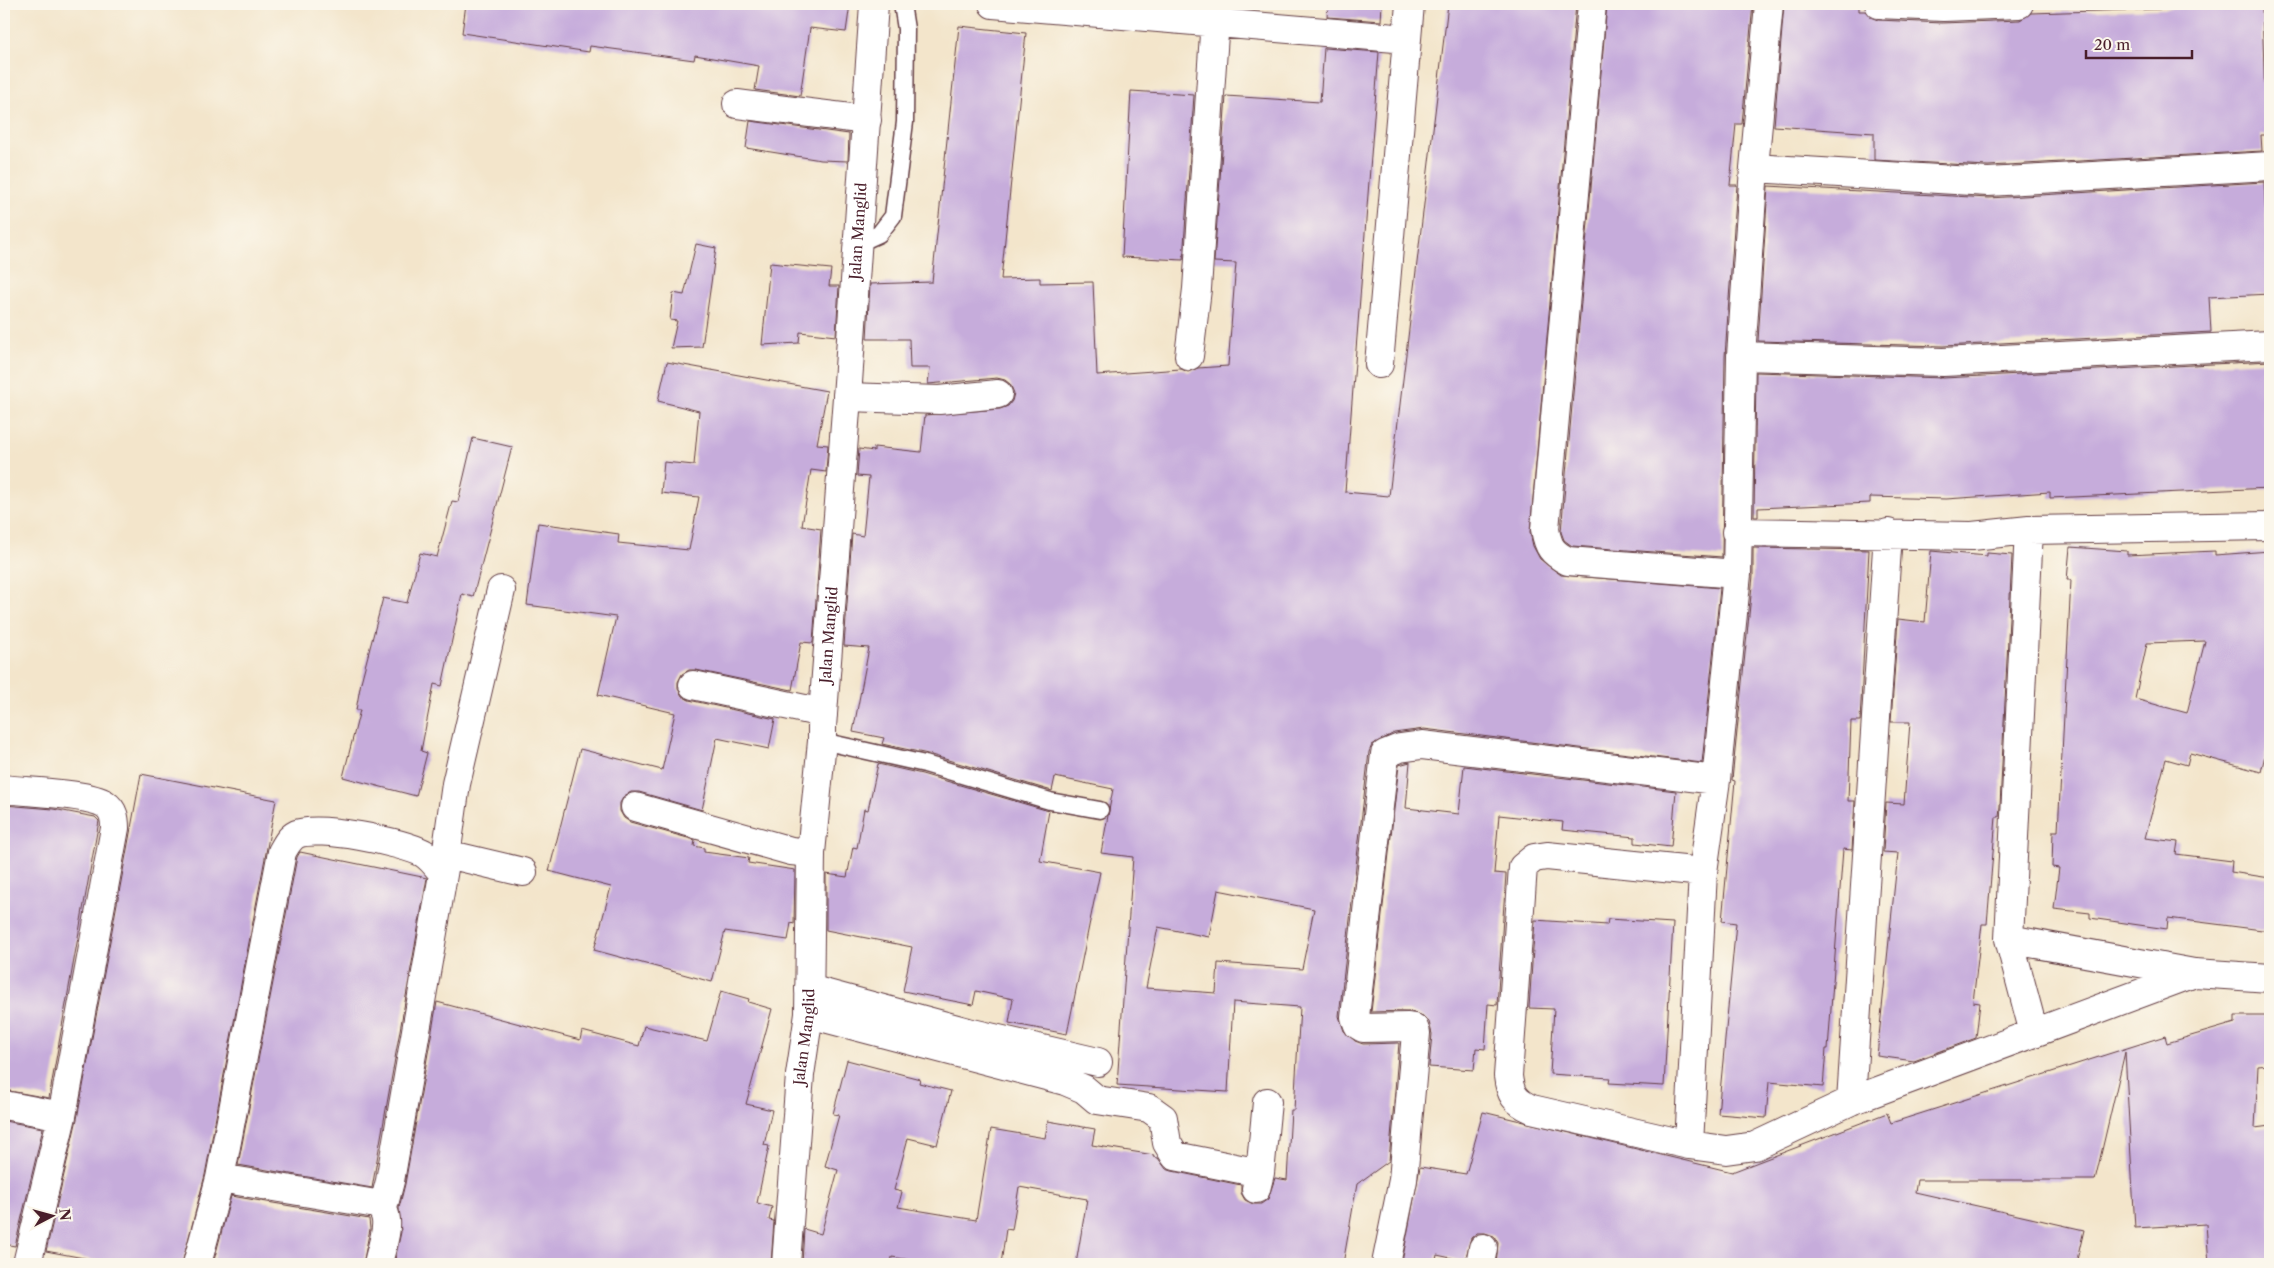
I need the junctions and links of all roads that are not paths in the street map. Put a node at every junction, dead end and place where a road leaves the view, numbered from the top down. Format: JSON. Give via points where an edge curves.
{"nodes":[{"id":1,"x":874,"y":4,"type":"edge"},
{"id":2,"x":902,"y":4,"type":"edge"},
{"id":3,"x":993,"y":4,"type":"edge"},
{"id":4,"x":1410,"y":4,"type":"edge"},
{"id":5,"x":1592,"y":4,"type":"edge"},
{"id":6,"x":1769,"y":4,"type":"edge"},
{"id":7,"x":1879,"y":4,"type":"edge"},
{"id":8,"x":2019,"y":4,"type":"edge"},
{"id":9,"x":1066,"y":7,"type":"edge"},
{"id":10,"x":1214,"y":14,"type":"edge"},
{"id":11,"x":1407,"y":39,"type":"junction"},
{"id":12,"x":736,"y":104,"type":"dead end"},
{"id":13,"x":867,"y":120,"type":"junction"},
{"id":14,"x":2270,"y":166,"type":"edge"},
{"id":15,"x":1754,"y":168,"type":"junction"},
{"id":16,"x":857,"y":244,"type":"junction"},
{"id":17,"x":2270,"y":346,"type":"edge"},
{"id":18,"x":1189,"y":356,"type":"dead end"},
{"id":19,"x":1741,"y":356,"type":"junction"},
{"id":20,"x":1379,"y":364,"type":"dead end"},
{"id":21,"x":998,"y":394,"type":"dead end"},
{"id":22,"x":847,"y":398,"type":"junction"},
{"id":23,"x":2270,"y":526,"type":"edge"},
{"id":24,"x":2029,"y":530,"type":"junction"},
{"id":25,"x":1736,"y":532,"type":"junction"},
{"id":26,"x":1888,"y":533,"type":"junction"},
{"id":27,"x":1737,"y":574,"type":"junction"},
{"id":28,"x":502,"y":590,"type":"dead end"},
{"id":29,"x":693,"y":685,"type":"dead end"},
{"id":30,"x":823,"y":713,"type":"junction"},
{"id":31,"x":822,"y":741,"type":"junction"},
{"id":32,"x":1716,"y":780,"type":"junction"},
{"id":33,"x":4,"y":789,"type":"edge"},
{"id":34,"x":635,"y":808,"type":"dead end"},
{"id":35,"x":1100,"y":810,"type":"dead end"},
{"id":36,"x":810,"y":853,"type":"junction"},
{"id":37,"x":445,"y":863,"type":"junction"},
{"id":38,"x":523,"y":872,"type":"dead end"},
{"id":39,"x":1703,"y":872,"type":"junction"},
{"id":40,"x":2009,"y":939,"type":"junction"},
{"id":41,"x":2195,"y":973,"type":"junction"},
{"id":42,"x":2270,"y":978,"type":"edge"},
{"id":43,"x":809,"y":1001,"type":"junction"},
{"id":44,"x":2034,"y":1033,"type":"junction"},
{"id":45,"x":1098,"y":1062,"type":"dead end"},
{"id":46,"x":1851,"y":1101,"type":"junction"},
{"id":47,"x":1267,"y":1102,"type":"dead end"},
{"id":48,"x":4,"y":1106,"type":"edge"},
{"id":49,"x":62,"y":1116,"type":"junction"},
{"id":50,"x":1689,"y":1145,"type":"junction"},
{"id":51,"x":220,"y":1178,"type":"junction"},
{"id":52,"x":383,"y":1208,"type":"junction"},
{"id":53,"x":27,"y":1264,"type":"edge"},
{"id":54,"x":197,"y":1264,"type":"edge"},
{"id":55,"x":378,"y":1264,"type":"edge"},
{"id":56,"x":786,"y":1264,"type":"edge"},
{"id":57,"x":1386,"y":1264,"type":"edge"}],
"edges":[{"from":1,"to":13,"type":"street","name":"Jalan Manglid"},
{"from":2,"to":16,"type":"lane","via":[[906,28],[905,122],[893,216],[879,234]]},
{"from":3,"to":9,"type":"street"},
{"from":4,"to":11,"type":"street"},
{"from":5,"to":27,"type":"street","via":[[1545,529],[1548,545],[1555,555],[1568,561]]},
{"from":6,"to":15,"type":"street"},
{"from":7,"to":8,"type":"street","via":[[1943,7]]},
{"from":9,"to":10,"type":"street"},
{"from":10,"to":11,"type":"street"},
{"from":10,"to":18,"type":"street","via":[[1197,288]]},
{"from":11,"to":20,"type":"street"},
{"from":12,"to":13,"type":"street"},
{"from":13,"to":16,"type":"street","name":"Jalan Manglid"},
{"from":14,"to":15,"type":"street","via":[[1988,182]]},
{"from":15,"to":19,"type":"street"},
{"from":16,"to":22,"type":"street","name":"Jalan Manglid"},
{"from":17,"to":19,"type":"street","via":[[1943,362]]},
{"from":19,"to":25,"type":"street"},
{"from":21,"to":22,"type":"street","via":[[940,400]]},
{"from":22,"to":30,"type":"street","name":"Jalan Manglid"},
{"from":23,"to":24,"type":"street"},
{"from":24,"to":26,"type":"street","via":[[1972,536]]},
{"from":24,"to":40,"type":"street"},
{"from":25,"to":26,"type":"street"},
{"from":25,"to":27,"type":"street"},
{"from":26,"to":46,"type":"street"},
{"from":27,"to":32,"type":"street"},
{"from":28,"to":37,"type":"street","via":[[466,735]]},
{"from":29,"to":30,"type":"street"},
{"from":30,"to":31,"type":"street","name":"Jalan Manglid"},
{"from":31,"to":35,"type":"lane","via":[[925,764],[1050,801]]},
{"from":31,"to":36,"type":"street","name":"Jalan Manglid"},
{"from":32,"to":39,"type":"street"},
{"from":32,"to":57,"type":"street","via":[[1422,746],[1400,748],[1385,754],[1355,1017],[1363,1028],[1408,1027],[1414,1028],[1416,1033],[1403,1180]]},
{"from":33,"to":49,"type":"street","via":[[90,799],[106,804],[114,814],[115,828]]},
{"from":34,"to":36,"type":"street","via":[[791,851]]},
{"from":36,"to":43,"type":"street","name":"Jalan Manglid"},
{"from":37,"to":38,"type":"street"},
{"from":37,"to":51,"type":"street","via":[[372,837],[315,832],[297,834],[288,840],[282,852]]},
{"from":37,"to":52,"type":"street"},
{"from":39,"to":50,"type":"street"},
{"from":39,"to":50,"type":"street","via":[[1547,856],[1534,858],[1524,867],[1508,1076],[1513,1098],[1532,1109]]},
{"from":40,"to":41,"type":"street"},
{"from":40,"to":44,"type":"street"},
{"from":41,"to":42,"type":"street"},
{"from":41,"to":44,"type":"street"},
{"from":43,"to":45,"type":"street","via":[[968,1032]]},
{"from":43,"to":47,"type":"street","via":[[1066,1081],[1084,1089],[1096,1100],[1150,1108],[1163,1118],[1167,1144],[1175,1156],[1258,1181]]},
{"from":43,"to":56,"type":"street","name":"Jalan Manglid"},
{"from":44,"to":46,"type":"street"},
{"from":46,"to":50,"type":"street","via":[[1755,1146],[1726,1150]]},
{"from":48,"to":49,"type":"street"},
{"from":49,"to":53,"type":"street"},
{"from":51,"to":52,"type":"street","via":[[376,1204]]},
{"from":51,"to":54,"type":"street"},
{"from":52,"to":55,"type":"street","via":[[386,1224]]}]}
